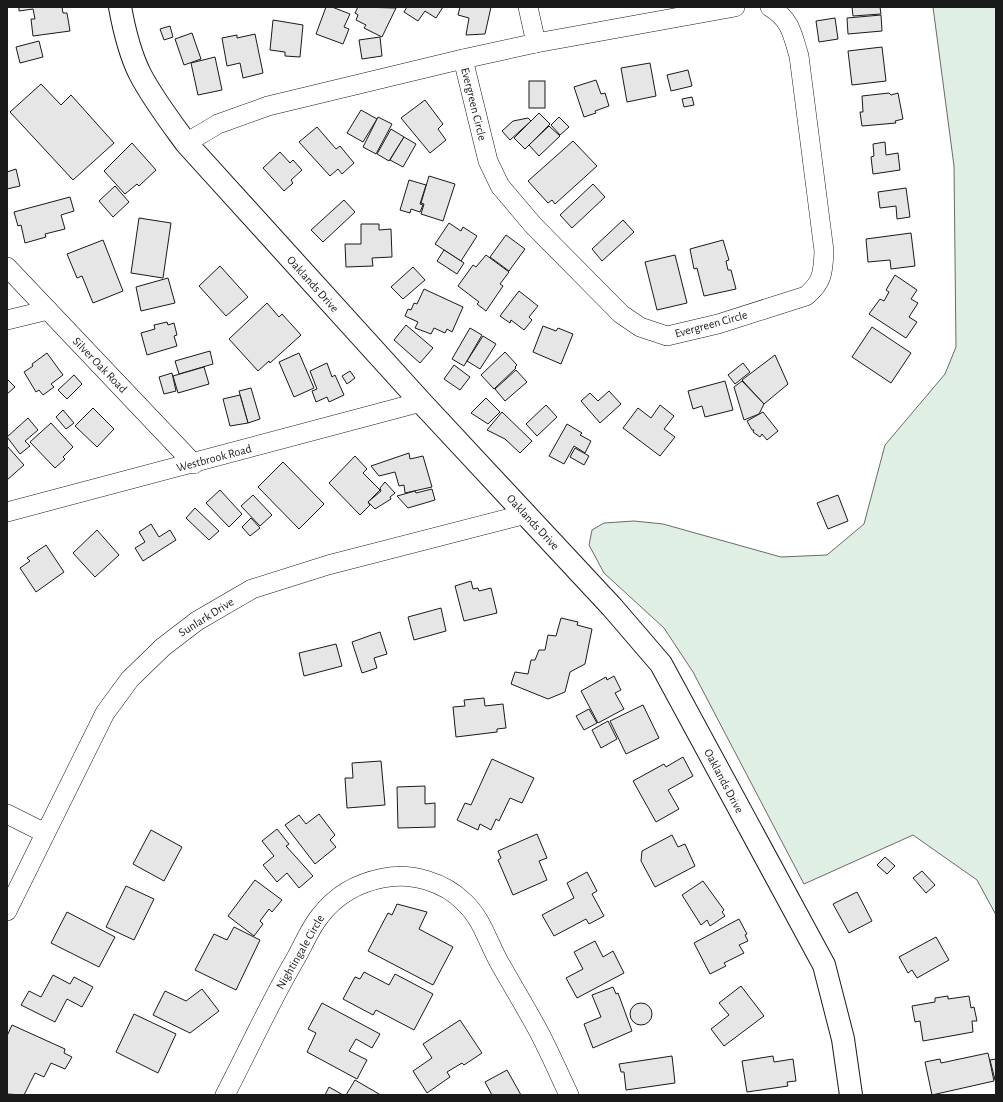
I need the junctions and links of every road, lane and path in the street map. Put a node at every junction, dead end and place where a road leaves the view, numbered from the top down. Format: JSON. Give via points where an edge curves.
{"nodes":[{"id":1,"x":120,"y":7,"type":"edge"},
{"id":2,"x":528,"y":7,"type":"edge"},
{"id":3,"x":735,"y":7,"type":"edge"},
{"id":4,"x":770,"y":7,"type":"edge"},
{"id":5,"x":536,"y":43,"type":"junction"},
{"id":6,"x":463,"y":59,"type":"junction"},
{"id":7,"x":186,"y":143,"type":"junction"},
{"id":8,"x":7,"y":267,"type":"edge"},
{"id":9,"x":48,"y":310,"type":"junction"},
{"id":10,"x":7,"y":320,"type":"edge"},
{"id":11,"x":421,"y":402,"type":"junction"},
{"id":12,"x":194,"y":464,"type":"junction"},
{"id":13,"x":7,"y":512,"type":"edge"},
{"id":14,"x":526,"y":514,"type":"junction"},
{"id":15,"x":7,"y":814,"type":"edge"},
{"id":16,"x":45,"y":833,"type":"junction"},
{"id":17,"x":7,"y":911,"type":"edge"},
{"id":18,"x":226,"y":1095,"type":"edge"},
{"id":19,"x":569,"y":1095,"type":"edge"},
{"id":20,"x":851,"y":1095,"type":"edge"}],
"edges":[{"from":1,"to":7,"type":"street","name":"Oaklands Drive","via":[[124,28],[140,73]]},
{"from":2,"to":5,"type":"street"},
{"from":3,"to":5,"type":"street","name":"Evergreen Circle"},
{"from":4,"to":6,"type":"street","name":"Evergreen Circle","via":[[782,14],[790,28],[799,56],[824,251],[823,272],[817,286],[806,296],[718,324],[667,336],[640,328],[621,314],[533,225],[500,186],[488,161]]},
{"from":5,"to":6,"type":"street","name":"Evergreen Circle"},
{"from":6,"to":7,"type":"street","name":"Evergreen Circle","via":[[268,106],[218,124]]},
{"from":7,"to":11,"type":"street","name":"Oaklands Drive"},
{"from":8,"to":9,"type":"street","name":"Silver Oak Road"},
{"from":9,"to":10,"type":"street"},
{"from":9,"to":12,"type":"street","name":"Silver Oak Road"},
{"from":11,"to":12,"type":"street","name":"Westbrook Road"},
{"from":11,"to":14,"type":"street","name":"Oaklands Drive"},
{"from":12,"to":13,"type":"street","name":"Westbrook Road"},
{"from":14,"to":16,"type":"street","name":"Sunlark Drive","via":[[328,565],[252,589],[196,620],[163,646],[130,679],[105,713]]},
{"from":14,"to":20,"type":"street","name":"Oaklands Drive","via":[[661,664],[824,965],[843,1039]]},
{"from":15,"to":16,"type":"street"},
{"from":16,"to":17,"type":"street","name":"Sunlark Drive"},
{"from":18,"to":19,"type":"street","name":"Nightingale Circle","via":[[287,972],[319,918],[334,901],[356,886],[382,878],[404,876],[436,884],[463,901],[474,913],[539,1032]]}]}
